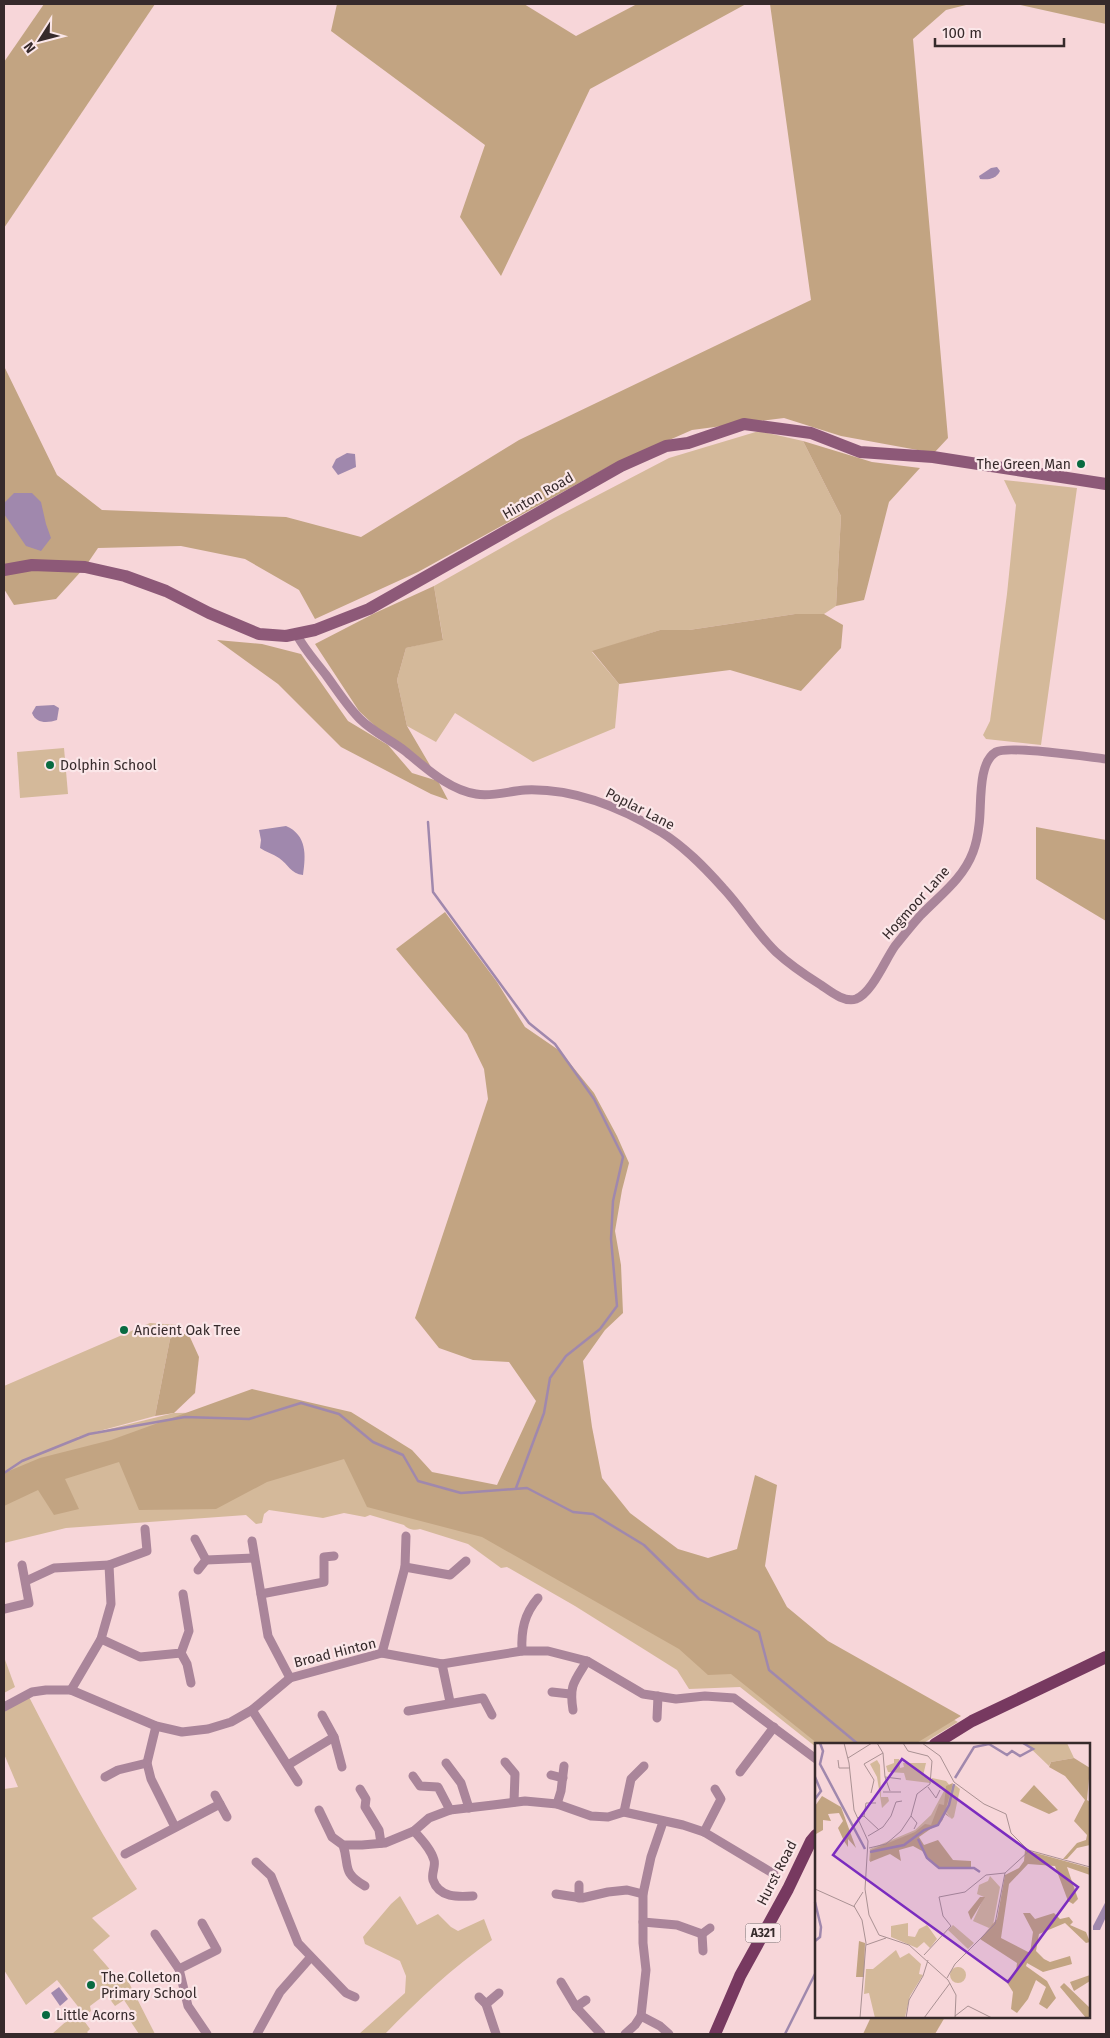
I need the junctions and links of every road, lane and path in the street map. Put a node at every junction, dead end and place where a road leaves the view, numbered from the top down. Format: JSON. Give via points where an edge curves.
{"nodes":[{"id":1,"x":1106,"y":484,"type":"edge"},
{"id":2,"x":4,"y":570,"type":"edge"},
{"id":3,"x":297,"y":634,"type":"junction"},
{"id":4,"x":1106,"y":759,"type":"edge"},
{"id":5,"x":855,"y":999,"type":"joint"},
{"id":6,"x":145,"y":1529,"type":"dead end"},
{"id":7,"x":406,"y":1536,"type":"dead end"},
{"id":8,"x":195,"y":1539,"type":"dead end"},
{"id":9,"x":252,"y":1540,"type":"dead end"},
{"id":10,"x":334,"y":1556,"type":"dead end"},
{"id":11,"x":254,"y":1558,"type":"junction"},
{"id":12,"x":206,"y":1560,"type":"junction"},
{"id":13,"x":466,"y":1561,"type":"dead end"},
{"id":14,"x":22,"y":1565,"type":"dead end"},
{"id":15,"x":108,"y":1566,"type":"junction"},
{"id":16,"x":405,"y":1567,"type":"junction"},
{"id":17,"x":198,"y":1570,"type":"dead end"},
{"id":18,"x":450,"y":1575,"type":"junction"},
{"id":19,"x":26,"y":1581,"type":"junction"},
{"id":20,"x":324,"y":1582,"type":"junction"},
{"id":21,"x":335,"y":1582,"type":"dead end"},
{"id":22,"x":452,"y":1586,"type":"dead end"},
{"id":23,"x":183,"y":1594,"type":"dead end"},
{"id":24,"x":261,"y":1594,"type":"junction"},
{"id":25,"x":538,"y":1598,"type":"dead end"},
{"id":26,"x":4,"y":1609,"type":"edge"},
{"id":27,"x":101,"y":1639,"type":"junction"},
{"id":28,"x":522,"y":1651,"type":"junction"},
{"id":29,"x":181,"y":1653,"type":"junction"},
{"id":30,"x":382,"y":1654,"type":"junction"},
{"id":31,"x":1106,"y":1657,"type":"edge"},
{"id":32,"x":587,"y":1661,"type":"junction"},
{"id":33,"x":442,"y":1664,"type":"junction"},
{"id":34,"x":290,"y":1678,"type":"junction"},
{"id":35,"x":191,"y":1683,"type":"dead end"},
{"id":36,"x":71,"y":1690,"type":"junction"},
{"id":37,"x":552,"y":1692,"type":"dead end"},
{"id":38,"x":570,"y":1694,"type":"junction"},
{"id":39,"x":658,"y":1696,"type":"junction"},
{"id":40,"x":450,"y":1702,"type":"junction"},
{"id":41,"x":4,"y":1707,"type":"edge"},
{"id":42,"x":252,"y":1710,"type":"junction"},
{"id":43,"x":573,"y":1710,"type":"dead end"},
{"id":44,"x":408,"y":1711,"type":"dead end"},
{"id":45,"x":322,"y":1715,"type":"dead end"},
{"id":46,"x":492,"y":1715,"type":"dead end"},
{"id":47,"x":657,"y":1718,"type":"dead end"},
{"id":48,"x":156,"y":1726,"type":"junction"},
{"id":49,"x":774,"y":1727,"type":"junction"},
{"id":50,"x":334,"y":1737,"type":"junction"},
{"id":51,"x":937,"y":1743,"type":"edge"},
{"id":52,"x":815,"y":1758,"type":"edge"},
{"id":53,"x":505,"y":1762,"type":"dead end"},
{"id":54,"x":147,"y":1763,"type":"junction"},
{"id":55,"x":446,"y":1763,"type":"dead end"},
{"id":56,"x":288,"y":1765,"type":"junction"},
{"id":57,"x":564,"y":1766,"type":"dead end"},
{"id":58,"x":644,"y":1766,"type":"dead end"},
{"id":59,"x":342,"y":1767,"type":"dead end"},
{"id":60,"x":740,"y":1772,"type":"dead end"},
{"id":61,"x":552,"y":1775,"type":"dead end"},
{"id":62,"x":413,"y":1776,"type":"dead end"},
{"id":63,"x":105,"y":1777,"type":"dead end"},
{"id":64,"x":563,"y":1778,"type":"junction"},
{"id":65,"x":298,"y":1782,"type":"dead end"},
{"id":66,"x":360,"y":1789,"type":"dead end"},
{"id":67,"x":715,"y":1789,"type":"dead end"},
{"id":68,"x":514,"y":1802,"type":"junction"},
{"id":69,"x":557,"y":1804,"type":"junction"},
{"id":70,"x":469,"y":1808,"type":"junction"},
{"id":71,"x":319,"y":1810,"type":"dead end"},
{"id":72,"x":450,"y":1810,"type":"junction"},
{"id":73,"x":624,"y":1812,"type":"junction"},
{"id":74,"x":228,"y":1817,"type":"dead end"},
{"id":75,"x":663,"y":1822,"type":"junction"},
{"id":76,"x":175,"y":1827,"type":"junction"},
{"id":77,"x":414,"y":1831,"type":"junction"},
{"id":78,"x":704,"y":1832,"type":"junction"},
{"id":79,"x":815,"y":1836,"type":"edge"},
{"id":80,"x":381,"y":1843,"type":"junction"},
{"id":81,"x":344,"y":1845,"type":"junction"},
{"id":82,"x":125,"y":1854,"type":"dead end"},
{"id":83,"x":256,"y":1862,"type":"dead end"},
{"id":84,"x":774,"y":1874,"type":"dead end"},
{"id":85,"x":579,"y":1885,"type":"dead end"},
{"id":86,"x":365,"y":1886,"type":"dead end"},
{"id":87,"x":556,"y":1894,"type":"dead end"},
{"id":88,"x":643,"y":1894,"type":"junction"},
{"id":89,"x":473,"y":1896,"type":"dead end"},
{"id":90,"x":579,"y":1898,"type":"junction"},
{"id":91,"x":643,"y":1922,"type":"junction"},
{"id":92,"x":202,"y":1923,"type":"dead end"},
{"id":93,"x":155,"y":1934,"type":"dead end"},
{"id":94,"x":703,"y":1951,"type":"dead end"},
{"id":95,"x":310,"y":1958,"type":"junction"},
{"id":96,"x":179,"y":1969,"type":"junction"},
{"id":97,"x":561,"y":1982,"type":"dead end"},
{"id":98,"x":498,"y":1993,"type":"dead end"},
{"id":99,"x":355,"y":1997,"type":"dead end"},
{"id":100,"x":479,"y":1997,"type":"dead end"},
{"id":101,"x":586,"y":2000,"type":"dead end"},
{"id":102,"x":486,"y":2004,"type":"junction"},
{"id":103,"x":576,"y":2006,"type":"junction"},
{"id":104,"x":641,"y":2016,"type":"junction"},
{"id":105,"x":207,"y":2034,"type":"edge"},
{"id":106,"x":259,"y":2034,"type":"edge"},
{"id":107,"x":496,"y":2034,"type":"edge"},
{"id":108,"x":601,"y":2034,"type":"edge"},
{"id":109,"x":625,"y":2034,"type":"edge"},
{"id":110,"x":670,"y":2034,"type":"edge"},
{"id":111,"x":715,"y":2034,"type":"edge"}],
"edges":[{"from":1,"to":3,"type":"street","name":"Hinton Road","via":[[933,457],[860,452],[811,433],[744,424],[688,443],[666,446],[621,466],[370,609],[338,623]]},
{"from":2,"to":3,"type":"street","name":"Hinton Road","via":[[32,565],[85,567],[125,576],[166,591],[258,634]]},
{"from":3,"to":5,"type":"street","name":"Poplar Lane","via":[[361,720],[433,773],[474,794],[524,790],[567,793],[609,805],[662,833],[726,891],[776,952],[833,994]]},
{"from":4,"to":5,"type":"street","name":"Hogmoor Lane","via":[[1012,750],[993,754],[987,761],[980,824],[966,866],[908,930],[886,958],[871,985]]},
{"from":6,"to":15,"type":"street","via":[[147,1551]]},
{"from":7,"to":16,"type":"street"},
{"from":8,"to":12,"type":"street"},
{"from":9,"to":11,"type":"street"},
{"from":10,"to":20,"type":"street","via":[[324,1557]]},
{"from":11,"to":12,"type":"street"},
{"from":11,"to":24,"type":"street"},
{"from":12,"to":17,"type":"street"},
{"from":13,"to":18,"type":"street"},
{"from":14,"to":19,"type":"street"},
{"from":15,"to":19,"type":"street","via":[[54,1568]]},
{"from":15,"to":27,"type":"street","via":[[111,1604]]},
{"from":16,"to":18,"type":"street"},
{"from":16,"to":30,"type":"street"},
{"from":18,"to":22,"type":"street"},
{"from":19,"to":26,"type":"street","via":[[29,1603]]},
{"from":20,"to":21,"type":"street"},
{"from":20,"to":24,"type":"street"},
{"from":23,"to":29,"type":"street","via":[[189,1631]]},
{"from":24,"to":34,"type":"street","via":[[268,1636]]},
{"from":25,"to":28,"type":"street","via":[[529,1608],[521,1632]]},
{"from":27,"to":29,"type":"street","via":[[140,1657]]},
{"from":27,"to":36,"type":"street"},
{"from":28,"to":32,"type":"street","name":"Broad Hinton","via":[[548,1651]]},
{"from":28,"to":33,"type":"street","name":"Broad Hinton"},
{"from":29,"to":35,"type":"street"},
{"from":30,"to":33,"type":"street","name":"Broad Hinton"},
{"from":30,"to":34,"type":"street","name":"Broad Hinton"},
{"from":31,"to":51,"type":"main road","via":[[972,1722]]},
{"from":32,"to":38,"type":"street"},
{"from":32,"to":39,"type":"street","name":"Broad Hinton","via":[[643,1694]]},
{"from":33,"to":40,"type":"street"},
{"from":34,"to":42,"type":"street","name":"Broad Hinton"},
{"from":36,"to":41,"type":"street","name":"Broad Hinton","via":[[32,1692]]},
{"from":36,"to":48,"type":"street","name":"Broad Hinton"},
{"from":37,"to":38,"type":"street"},
{"from":38,"to":43,"type":"street"},
{"from":39,"to":47,"type":"street"},
{"from":39,"to":49,"type":"street","name":"Broad Hinton","via":[[676,1699],[734,1698]]},
{"from":40,"to":44,"type":"street"},
{"from":40,"to":46,"type":"street","via":[[482,1698]]},
{"from":42,"to":48,"type":"street","name":"Broad Hinton","via":[[231,1722],[208,1729],[182,1732]]},
{"from":42,"to":56,"type":"street"},
{"from":45,"to":50,"type":"street"},
{"from":48,"to":54,"type":"street"},
{"from":49,"to":52,"type":"street","name":"Broad Hinton"},
{"from":49,"to":60,"type":"street"},
{"from":50,"to":56,"type":"street"},
{"from":50,"to":59,"type":"street"},
{"from":53,"to":68,"type":"street","via":[[515,1774]]},
{"from":54,"to":63,"type":"street","via":[[118,1770]]},
{"from":54,"to":76,"type":"street"},
{"from":55,"to":70,"type":"street","via":[[460,1783]]},
{"from":56,"to":65,"type":"street"},
{"from":57,"to":64,"type":"street"},
{"from":58,"to":73,"type":"street","via":[[631,1779]]},
{"from":61,"to":64,"type":"street"},
{"from":62,"to":72,"type":"street","via":[[420,1786],[438,1787]]},
{"from":64,"to":69,"type":"street"},
{"from":66,"to":80,"type":"street","via":[[366,1799],[365,1807],[379,1830]]},
{"from":67,"to":78,"type":"street","via":[[721,1799]]},
{"from":68,"to":69,"type":"street"},
{"from":68,"to":70,"type":"street"},
{"from":69,"to":73,"type":"street","via":[[591,1816],[608,1817]]},
{"from":70,"to":72,"type":"street"},
{"from":71,"to":81,"type":"street","via":[[332,1837]]},
{"from":72,"to":77,"type":"street","via":[[429,1818]]},
{"from":73,"to":75,"type":"street"},
{"from":74,"to":76,"type":"street","via":[[218,1799]]},
{"from":75,"to":78,"type":"street"},
{"from":75,"to":88,"type":"street"},
{"from":76,"to":82,"type":"street"},
{"from":77,"to":80,"type":"street"},
{"from":77,"to":89,"type":"street","via":[[434,1861],[433,1879],[441,1892],[454,1898]]},
{"from":78,"to":84,"type":"street","via":[[743,1852]]},
{"from":79,"to":111,"type":"main road","name":"Hurst Road","number":"A321","via":[[740,1976]]},
{"from":80,"to":81,"type":"street"},
{"from":81,"to":86,"type":"street","via":[[346,1867],[356,1881]]},
{"from":83,"to":95,"type":"street","via":[[271,1876],[298,1943]]},
{"from":85,"to":90,"type":"street"},
{"from":87,"to":90,"type":"street"},
{"from":88,"to":90,"type":"street","via":[[627,1890]]},
{"from":88,"to":91,"type":"street"},
{"from":91,"to":94,"type":"street","via":[[706,1931]]},
{"from":91,"to":104,"type":"street","via":[[646,1970]]},
{"from":92,"to":96,"type":"street","via":[[217,1950]]},
{"from":93,"to":96,"type":"street"},
{"from":95,"to":99,"type":"street","via":[[346,1993]]},
{"from":95,"to":106,"type":"street","via":[[280,1992]]},
{"from":96,"to":105,"type":"street","via":[[188,2006]]},
{"from":97,"to":103,"type":"street"},
{"from":98,"to":102,"type":"street"},
{"from":100,"to":102,"type":"street"},
{"from":101,"to":103,"type":"street"},
{"from":102,"to":107,"type":"street"},
{"from":103,"to":108,"type":"street"},
{"from":104,"to":109,"type":"street"},
{"from":104,"to":110,"type":"street"}]}
